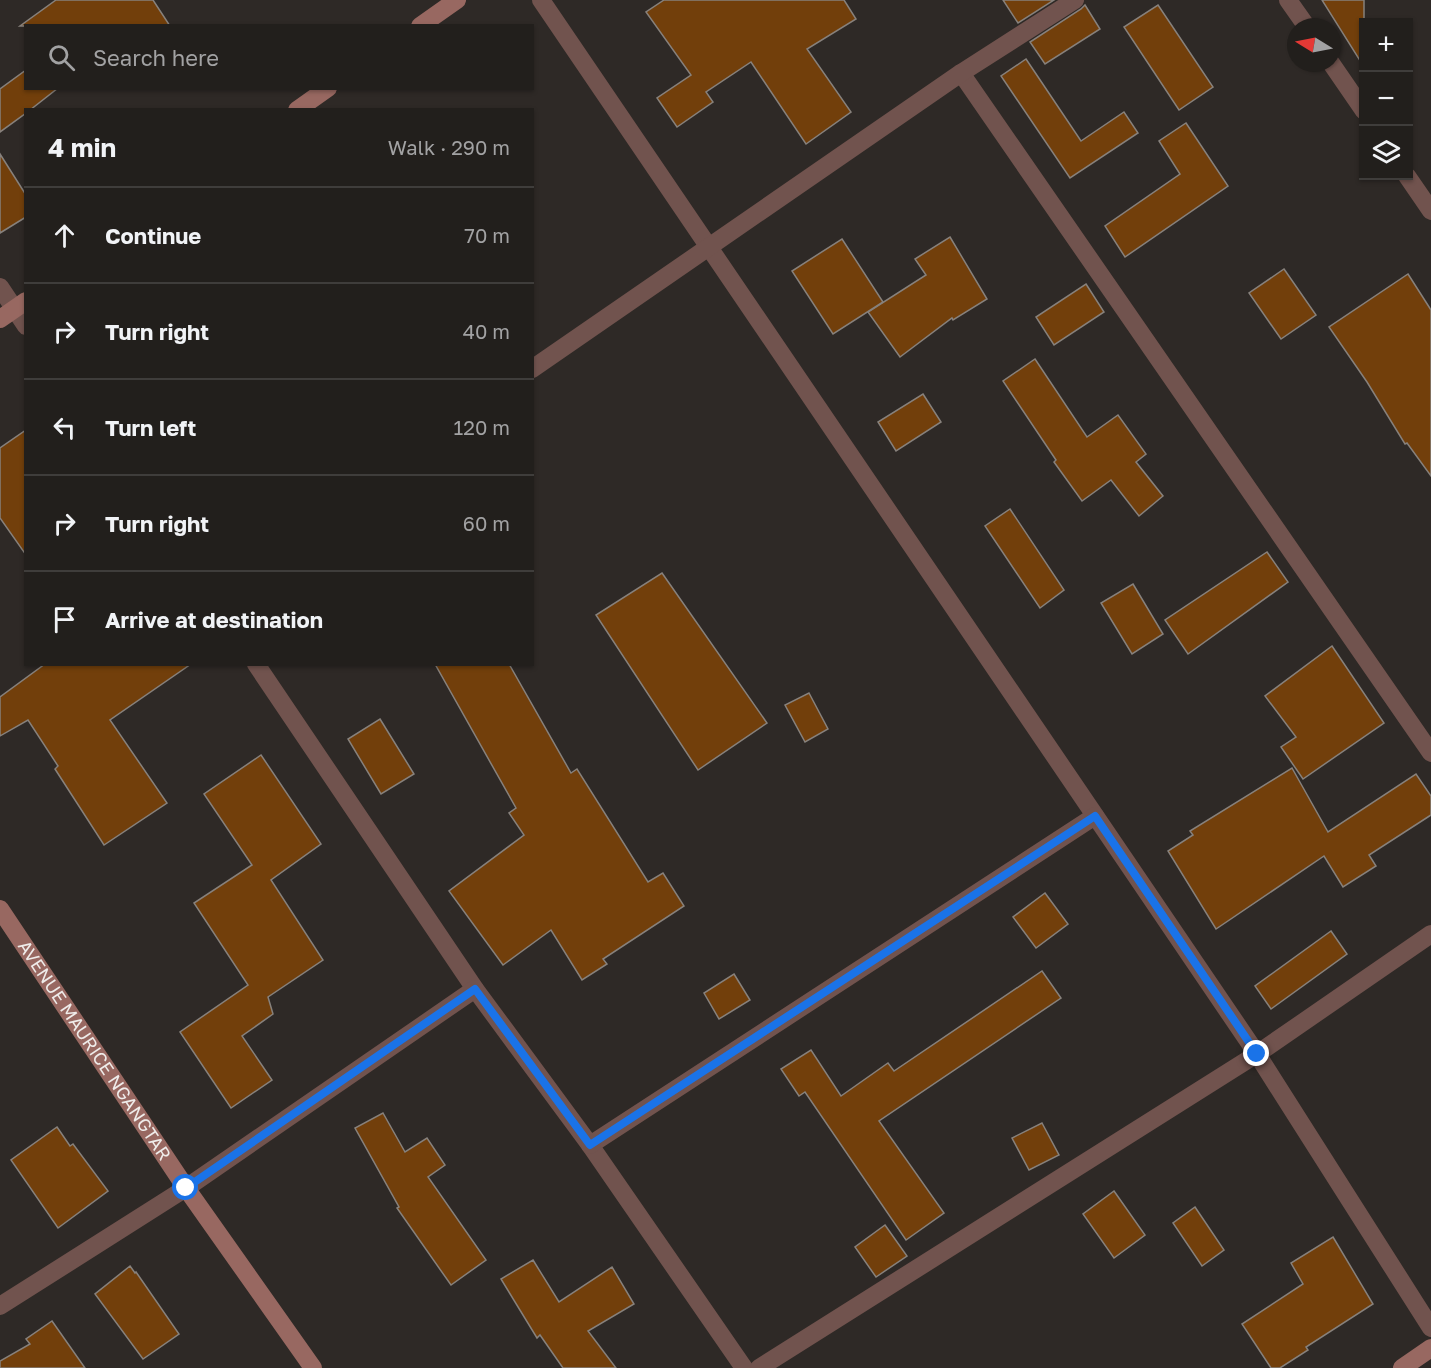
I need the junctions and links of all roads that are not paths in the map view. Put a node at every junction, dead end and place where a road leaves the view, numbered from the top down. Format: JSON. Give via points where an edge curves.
{"nodes":[{"id":1,"x":457,"y":0,"type":"edge"},
{"id":2,"x":541,"y":0,"type":"edge"},
{"id":3,"x":1075,"y":0,"type":"edge"},
{"id":4,"x":1288,"y":0,"type":"edge"},
{"id":5,"x":1301,"y":18,"type":"edge"},
{"id":6,"x":423,"y":24,"type":"edge"},
{"id":7,"x":1337,"y":72,"type":"edge"},
{"id":8,"x":962,"y":73,"type":"junction"},
{"id":9,"x":325,"y":90,"type":"edge"},
{"id":10,"x":1359,"y":104,"type":"edge"},
{"id":11,"x":300,"y":108,"type":"edge"},
{"id":12,"x":1410,"y":180,"type":"edge"},
{"id":13,"x":1431,"y":211,"type":"edge"},
{"id":14,"x":708,"y":246,"type":"junction"},
{"id":15,"x":0,"y":287,"type":"edge"},
{"id":16,"x":13,"y":310,"type":"edge"},
{"id":17,"x":24,"y":324,"type":"edge"},
{"id":18,"x":534,"y":368,"type":"edge"},
{"id":19,"x":257,"y":666,"type":"edge"},
{"id":20,"x":1431,"y":753,"type":"edge"},
{"id":21,"x":1095,"y":816,"type":"junction"},
{"id":22,"x":0,"y":909,"type":"edge"},
{"id":23,"x":1431,"y":934,"type":"edge"},
{"id":24,"x":475,"y":989,"type":"junction"},
{"id":25,"x":1257,"y":1054,"type":"junction"},
{"id":26,"x":590,"y":1145,"type":"junction"},
{"id":27,"x":186,"y":1188,"type":"junction"},
{"id":28,"x":0,"y":1306,"type":"edge"},
{"id":29,"x":1431,"y":1328,"type":"edge"},
{"id":30,"x":1431,"y":1348,"type":"edge"},
{"id":31,"x":313,"y":1368,"type":"edge"},
{"id":32,"x":744,"y":1368,"type":"edge"},
{"id":33,"x":759,"y":1368,"type":"edge"},
{"id":34,"x":1402,"y":1368,"type":"edge"}],
"edges":[{"from":1,"to":6,"type":"street"},
{"from":2,"to":14,"type":"street"},
{"from":3,"to":8,"type":"street"},
{"from":4,"to":5,"type":"street"},
{"from":7,"to":10,"type":"street"},
{"from":8,"to":14,"type":"street"},
{"from":8,"to":20,"type":"street"},
{"from":9,"to":11,"type":"street"},
{"from":12,"to":13,"type":"street"},
{"from":14,"to":18,"type":"street"},
{"from":14,"to":21,"type":"street"},
{"from":15,"to":16,"type":"street"},
{"from":16,"to":17,"type":"street"},
{"from":19,"to":24,"type":"street"},
{"from":21,"to":25,"type":"street"},
{"from":21,"to":26,"type":"street"},
{"from":22,"to":27,"type":"street","name":"AVENUE MAURICE NGANGTAR"},
{"from":23,"to":25,"type":"street"},
{"from":24,"to":26,"type":"street"},
{"from":24,"to":27,"type":"street"},
{"from":25,"to":29,"type":"street"},
{"from":25,"to":33,"type":"street"},
{"from":26,"to":32,"type":"street"},
{"from":27,"to":28,"type":"street"},
{"from":27,"to":31,"type":"street","name":"AVENUE MAURICE NGANGTAR"},
{"from":30,"to":34,"type":"street"}]}
